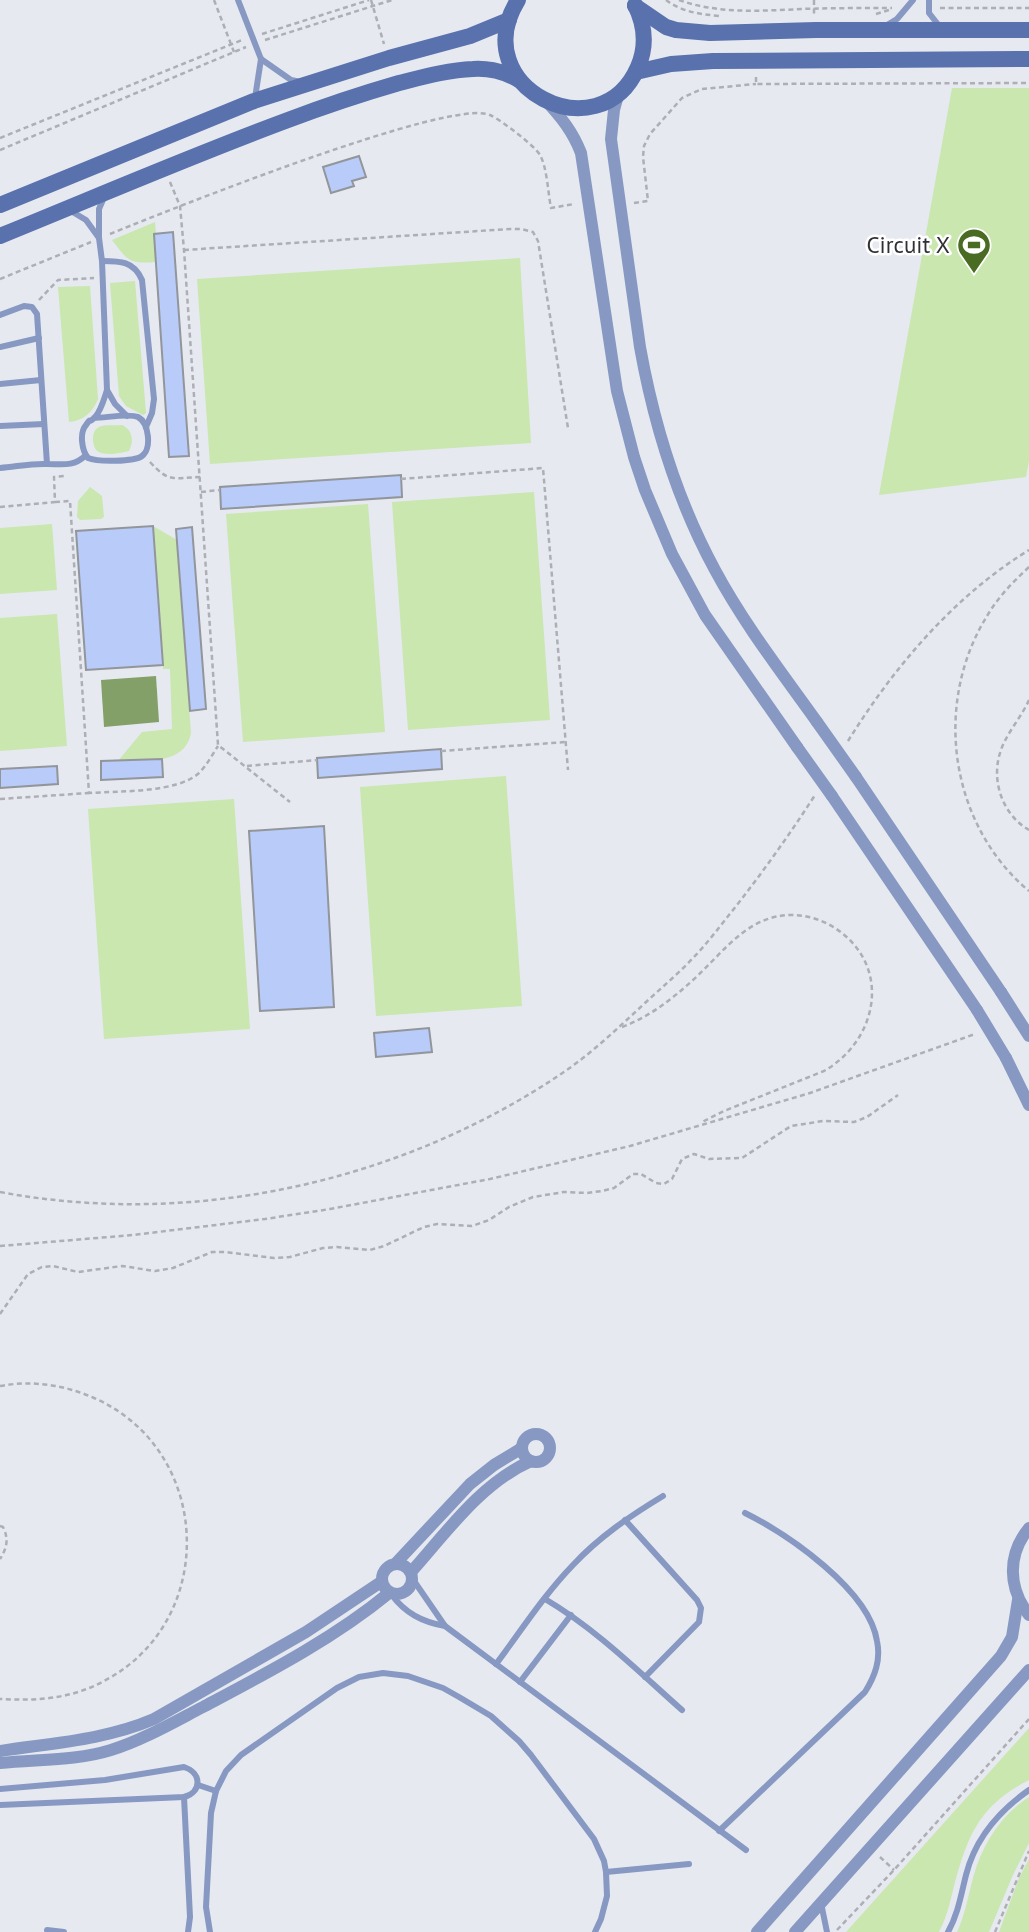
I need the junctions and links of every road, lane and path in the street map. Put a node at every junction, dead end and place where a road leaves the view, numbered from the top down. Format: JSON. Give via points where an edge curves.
{"nodes":[{"id":1,"x":214,"y":0,"type":"edge"},
{"id":2,"x":238,"y":0,"type":"edge"},
{"id":3,"x":370,"y":0,"type":"edge"},
{"id":4,"x":392,"y":0,"type":"edge"},
{"id":5,"x":518,"y":0,"type":"edge"},
{"id":6,"x":666,"y":0,"type":"edge"},
{"id":7,"x":679,"y":0,"type":"edge"},
{"id":8,"x":913,"y":0,"type":"edge"},
{"id":9,"x":929,"y":0,"type":"edge"},
{"id":10,"x":633,"y":3,"type":"edge"},
{"id":11,"x":373,"y":6,"type":"junction"},
{"id":12,"x":899,"y":8,"type":"dead end"},
{"id":13,"x":933,"y":8,"type":"dead end"},
{"id":14,"x":1029,"y":8,"type":"edge"},
{"id":15,"x":765,"y":10,"type":"junction"},
{"id":16,"x":725,"y":17,"type":"dead end"},
{"id":17,"x":766,"y":17,"type":"dead end"},
{"id":18,"x":509,"y":20,"type":"junction"},
{"id":19,"x":944,"y":30,"type":"junction"},
{"id":20,"x":1029,"y":30,"type":"edge"},
{"id":21,"x":879,"y":32,"type":"junction"},
{"id":22,"x":253,"y":40,"type":"junction"},
{"id":23,"x":231,"y":43,"type":"junction"},
{"id":24,"x":234,"y":52,"type":"junction"},
{"id":25,"x":261,"y":58,"type":"junction"},
{"id":26,"x":389,"y":58,"type":"junction"},
{"id":27,"x":1029,"y":60,"type":"edge"},
{"id":28,"x":756,"y":69,"type":"dead end"},
{"id":29,"x":636,"y":72,"type":"junction"},
{"id":30,"x":519,"y":80,"type":"junction"},
{"id":31,"x":1029,"y":83,"type":"edge"},
{"id":32,"x":307,"y":84,"type":"junction"},
{"id":33,"x":756,"y":85,"type":"junction"},
{"id":34,"x":619,"y":92,"type":"junction"},
{"id":35,"x":254,"y":101,"type":"junction"},
{"id":36,"x":546,"y":102,"type":"junction"},
{"id":37,"x":0,"y":138,"type":"edge"},
{"id":38,"x":0,"y":150,"type":"edge"},
{"id":39,"x":164,"y":169,"type":"junction"},
{"id":40,"x":106,"y":192,"type":"junction"},
{"id":41,"x":589,"y":202,"type":"junction"},
{"id":42,"x":0,"y":205,"type":"edge"},
{"id":43,"x":620,"y":205,"type":"junction"},
{"id":44,"x":180,"y":206,"type":"junction"},
{"id":45,"x":67,"y":208,"type":"junction"},
{"id":46,"x":0,"y":236,"type":"edge"},
{"id":47,"x":99,"y":238,"type":"junction"},
{"id":48,"x":184,"y":250,"type":"junction"},
{"id":49,"x":102,"y":261,"type":"junction"},
{"id":50,"x":103,"y":277,"type":"junction"},
{"id":51,"x":0,"y":279,"type":"edge"},
{"id":52,"x":32,"y":307,"type":"junction"},
{"id":53,"x":0,"y":315,"type":"edge"},
{"id":54,"x":38,"y":338,"type":"junction"},
{"id":55,"x":0,"y":347,"type":"edge"},
{"id":56,"x":41,"y":380,"type":"junction"},
{"id":57,"x":0,"y":384,"type":"edge"},
{"id":58,"x":107,"y":390,"type":"junction"},
{"id":59,"x":127,"y":416,"type":"junction"},
{"id":60,"x":94,"y":418,"type":"junction"},
{"id":61,"x":44,"y":424,"type":"junction"},
{"id":62,"x":0,"y":426,"type":"edge"},
{"id":63,"x":146,"y":427,"type":"junction"},
{"id":64,"x":568,"y":428,"type":"dead end"},
{"id":65,"x":143,"y":455,"type":"junction"},
{"id":66,"x":85,"y":456,"type":"junction"},
{"id":67,"x":47,"y":464,"type":"junction"},
{"id":68,"x":64,"y":466,"type":"junction"},
{"id":69,"x":0,"y":468,"type":"edge"},
{"id":70,"x":200,"y":477,"type":"junction"},
{"id":71,"x":401,"y":479,"type":"dead end"},
{"id":72,"x":220,"y":490,"type":"dead end"},
{"id":73,"x":201,"y":492,"type":"junction"},
{"id":74,"x":55,"y":502,"type":"junction"},
{"id":75,"x":0,"y":507,"type":"edge"},
{"id":76,"x":1029,"y":550,"type":"edge"},
{"id":77,"x":1029,"y":567,"type":"edge"},
{"id":78,"x":1029,"y":700,"type":"edge"},
{"id":79,"x":848,"y":741,"type":"dead end"},
{"id":80,"x":566,"y":742,"type":"junction"},
{"id":81,"x":218,"y":745,"type":"junction"},
{"id":82,"x":441,"y":751,"type":"dead end"},
{"id":83,"x":317,"y":760,"type":"dead end"},
{"id":84,"x":246,"y":766,"type":"junction"},
{"id":85,"x":568,"y":770,"type":"dead end"},
{"id":86,"x":819,"y":788,"type":"dead end"},
{"id":87,"x":89,"y":793,"type":"junction"},
{"id":88,"x":0,"y":799,"type":"edge"},
{"id":89,"x":290,"y":802,"type":"dead end"},
{"id":90,"x":1029,"y":830,"type":"edge"},
{"id":91,"x":1029,"y":891,"type":"edge"},
{"id":92,"x":620,"y":1027,"type":"junction"},
{"id":93,"x":977,"y":1033,"type":"dead end"},
{"id":94,"x":1029,"y":1036,"type":"edge"},
{"id":95,"x":898,"y":1095,"type":"dead end"},
{"id":96,"x":1029,"y":1105,"type":"edge"},
{"id":97,"x":696,"y":1125,"type":"junction"},
{"id":98,"x":0,"y":1192,"type":"edge"},
{"id":99,"x":0,"y":1246,"type":"edge"},
{"id":100,"x":0,"y":1314,"type":"edge"},
{"id":101,"x":0,"y":1386,"type":"edge"},
{"id":102,"x":522,"y":1448,"type":"junction"},
{"id":103,"x":531,"y":1461,"type":"junction"},
{"id":104,"x":663,"y":1496,"type":"dead end"},
{"id":105,"x":745,"y":1513,"type":"dead end"},
{"id":106,"x":625,"y":1520,"type":"junction"},
{"id":107,"x":0,"y":1526,"type":"edge"},
{"id":108,"x":1029,"y":1528,"type":"edge"},
{"id":109,"x":0,"y":1559,"type":"edge"},
{"id":110,"x":396,"y":1563,"type":"junction"},
{"id":111,"x":411,"y":1575,"type":"junction"},
{"id":112,"x":387,"y":1589,"type":"junction"},
{"id":113,"x":545,"y":1599,"type":"junction"},
{"id":114,"x":1018,"y":1600,"type":"junction"},
{"id":115,"x":571,"y":1615,"type":"junction"},
{"id":116,"x":1029,"y":1615,"type":"edge"},
{"id":117,"x":445,"y":1626,"type":"junction"},
{"id":118,"x":496,"y":1664,"type":"junction"},
{"id":119,"x":1029,"y":1670,"type":"edge"},
{"id":120,"x":645,"y":1677,"type":"junction"},
{"id":121,"x":520,"y":1682,"type":"junction"},
{"id":122,"x":0,"y":1699,"type":"edge"},
{"id":123,"x":682,"y":1710,"type":"dead end"},
{"id":124,"x":1029,"y":1719,"type":"edge"},
{"id":125,"x":0,"y":1751,"type":"edge"},
{"id":126,"x":0,"y":1763,"type":"edge"},
{"id":127,"x":198,"y":1785,"type":"junction"},
{"id":128,"x":0,"y":1789,"type":"edge"},
{"id":129,"x":1029,"y":1790,"type":"edge"},
{"id":130,"x":216,"y":1791,"type":"junction"},
{"id":131,"x":184,"y":1797,"type":"junction"},
{"id":132,"x":0,"y":1805,"type":"edge"},
{"id":133,"x":719,"y":1830,"type":"junction"},
{"id":134,"x":870,"y":1848,"type":"junction"},
{"id":135,"x":746,"y":1850,"type":"dead end"},
{"id":136,"x":1029,"y":1852,"type":"edge"},
{"id":137,"x":689,"y":1864,"type":"dead end"},
{"id":138,"x":894,"y":1870,"type":"junction"},
{"id":139,"x":606,"y":1872,"type":"junction"},
{"id":140,"x":207,"y":1896,"type":"junction"},
{"id":141,"x":189,"y":1897,"type":"junction"},
{"id":142,"x":821,"y":1903,"type":"junction"},
{"id":143,"x":47,"y":1930,"type":"dead end"},
{"id":144,"x":64,"y":1932,"type":"edge"},
{"id":145,"x":188,"y":1932,"type":"edge"},
{"id":146,"x":210,"y":1932,"type":"edge"},
{"id":147,"x":595,"y":1932,"type":"edge"},
{"id":148,"x":757,"y":1932,"type":"edge"},
{"id":149,"x":795,"y":1932,"type":"edge"},
{"id":150,"x":827,"y":1932,"type":"edge"},
{"id":151,"x":835,"y":1932,"type":"edge"},
{"id":152,"x":948,"y":1932,"type":"edge"},
{"id":153,"x":995,"y":1932,"type":"edge"}],
"edges":[{"from":1,"to":23,"type":"path"},
{"from":2,"to":22,"type":"lane"},
{"from":3,"to":11,"type":"path"},
{"from":3,"to":22,"type":"path"},
{"from":4,"to":11,"type":"path"},
{"from":5,"to":18,"type":"main road"},
{"from":6,"to":16,"type":"path","via":[[691,12]]},
{"from":7,"to":15,"type":"path","via":[[713,9]]},
{"from":8,"to":21,"type":"lane"},
{"from":9,"to":19,"type":"lane","via":[[931,18]]},
{"from":10,"to":21,"type":"main road","via":[[666,27],[691,32]]},
{"from":10,"to":29,"type":"main road","via":[[644,39]]},
{"from":11,"to":22,"type":"path"},
{"from":11,"to":26,"type":"path"},
{"from":12,"to":15,"type":"path"},
{"from":13,"to":14,"type":"path"},
{"from":15,"to":17,"type":"path"},
{"from":18,"to":26,"type":"main road"},
{"from":18,"to":30,"type":"main road","via":[[507,51]]},
{"from":19,"to":20,"type":"main road"},
{"from":19,"to":21,"type":"main road"},
{"from":22,"to":23,"type":"path"},
{"from":22,"to":24,"type":"path"},
{"from":22,"to":25,"type":"lane"},
{"from":23,"to":24,"type":"path"},
{"from":23,"to":37,"type":"path"},
{"from":24,"to":38,"type":"path"},
{"from":25,"to":32,"type":"lane","via":[[291,79]]},
{"from":25,"to":35,"type":"lane"},
{"from":26,"to":32,"type":"main road"},
{"from":27,"to":29,"type":"main road","via":[[702,62]]},
{"from":28,"to":33,"type":"path"},
{"from":29,"to":34,"type":"main road"},
{"from":30,"to":36,"type":"main road"},
{"from":30,"to":39,"type":"main road","via":[[475,69],[417,78],[333,103]]},
{"from":31,"to":33,"type":"path"},
{"from":32,"to":35,"type":"main road"},
{"from":33,"to":43,"type":"path","via":[[702,89],[682,98],[644,146],[648,201]]},
{"from":34,"to":36,"type":"main road","via":[[602,103],[580,108]]},
{"from":34,"to":43,"type":"street","via":[[611,138]]},
{"from":35,"to":42,"type":"main road"},
{"from":36,"to":41,"type":"street","via":[[576,141]]},
{"from":39,"to":40,"type":"main road"},
{"from":39,"to":44,"type":"path"},
{"from":40,"to":45,"type":"main road"},
{"from":40,"to":47,"type":"lane","via":[[99,209]]},
{"from":41,"to":44,"type":"path","via":[[551,208],[540,155],[489,114],[474,113],[378,135]]},
{"from":41,"to":96,"type":"street","bridge":true,"via":[[617,390],[645,490],[672,554],[705,615],[977,1010]]},
{"from":43,"to":94,"type":"street","bridge":true,"via":[[646,380],[674,477],[700,539],[732,599]]},
{"from":44,"to":47,"type":"path"},
{"from":44,"to":48,"type":"path"},
{"from":45,"to":46,"type":"main road"},
{"from":45,"to":47,"type":"lane","via":[[86,220]]},
{"from":47,"to":49,"type":"lane"},
{"from":47,"to":51,"type":"path"},
{"from":48,"to":64,"type":"path","via":[[510,229],[533,232]]},
{"from":48,"to":70,"type":"path"},
{"from":49,"to":50,"type":"lane"},
{"from":49,"to":63,"type":"lane","via":[[125,262],[136,268],[142,280],[154,399]]},
{"from":50,"to":52,"type":"path","via":[[58,280]]},
{"from":50,"to":58,"type":"lane"},
{"from":52,"to":53,"type":"lane"},
{"from":52,"to":54,"type":"lane","via":[[37,314]]},
{"from":54,"to":55,"type":"lane"},
{"from":54,"to":56,"type":"lane"},
{"from":56,"to":57,"type":"lane"},
{"from":56,"to":61,"type":"lane"},
{"from":58,"to":59,"type":"lane"},
{"from":58,"to":60,"type":"lane"},
{"from":59,"to":60,"type":"lane"},
{"from":59,"to":63,"type":"lane","via":[[139,418]]},
{"from":60,"to":66,"type":"lane","via":[[83,429]]},
{"from":61,"to":62,"type":"lane"},
{"from":61,"to":67,"type":"lane"},
{"from":63,"to":65,"type":"lane"},
{"from":65,"to":66,"type":"lane","via":[[96,461]]},
{"from":65,"to":70,"type":"path","via":[[167,478]]},
{"from":66,"to":68,"type":"lane"},
{"from":67,"to":68,"type":"lane"},
{"from":67,"to":69,"type":"lane"},
{"from":68,"to":74,"type":"path","via":[[64,476],[54,477]]},
{"from":70,"to":73,"type":"path"},
{"from":71,"to":80,"type":"path","via":[[543,468]]},
{"from":72,"to":73,"type":"path"},
{"from":73,"to":81,"type":"path"},
{"from":74,"to":75,"type":"path"},
{"from":74,"to":87,"type":"path","via":[[70,501]]},
{"from":76,"to":79,"type":"path","via":[[948,614],[900,667]]},
{"from":77,"to":91,"type":"path","via":[[1000,598],[977,634],[968,653],[955,715],[960,778],[974,818],[995,854]]},
{"from":78,"to":90,"type":"path","via":[[1000,753],[997,780],[1002,801]]},
{"from":80,"to":82,"type":"path"},
{"from":80,"to":85,"type":"path"},
{"from":81,"to":84,"type":"path"},
{"from":81,"to":87,"type":"path","via":[[198,775],[186,782]]},
{"from":83,"to":84,"type":"path"},
{"from":84,"to":89,"type":"path"},
{"from":86,"to":92,"type":"path","via":[[766,869],[717,930]]},
{"from":87,"to":88,"type":"path"},
{"from":92,"to":97,"type":"path","via":[[651,1013],[692,981],[737,936],[769,918],[817,919],[856,947],[871,982],[871,1009],[863,1034],[846,1055],[824,1071]]},
{"from":92,"to":98,"type":"path","via":[[562,1073],[483,1120],[409,1153],[332,1177],[252,1194],[171,1202],[90,1202]]},
{"from":93,"to":97,"type":"path","via":[[810,1093]]},
{"from":95,"to":100,"type":"path","via":[[854,1122],[791,1126],[742,1158],[709,1159],[694,1154],[682,1159],[664,1184],[633,1174],[614,1188],[533,1197],[472,1226],[424,1227],[370,1250],[323,1248],[274,1258],[212,1252],[155,1271],[122,1266],[78,1272],[42,1267],[29,1274]]},
{"from":97,"to":99,"type":"path","via":[[561,1163],[343,1207],[186,1229]]},
{"from":101,"to":122,"type":"path","via":[[65,1387],[101,1400],[132,1422],[158,1450],[177,1483],[188,1539],[178,1595],[161,1630],[136,1659],[105,1681],[69,1695]]},
{"from":102,"to":103,"type":"street"},
{"from":102,"to":103,"type":"street","via":[[530,1434],[546,1437],[551,1447],[547,1458]]},
{"from":102,"to":110,"type":"street","via":[[470,1484]]},
{"from":103,"to":111,"type":"street","via":[[479,1497]]},
{"from":104,"to":106,"type":"lane"},
{"from":105,"to":133,"type":"lane","via":[[800,1546],[836,1577],[872,1623],[878,1653],[875,1674],[865,1692]]},
{"from":106,"to":113,"type":"lane","via":[[573,1564]]},
{"from":106,"to":120,"type":"lane","via":[[701,1608],[699,1622]]},
{"from":107,"to":109,"type":"path","via":[[7,1535]]},
{"from":108,"to":114,"type":"street","via":[[1013,1562]]},
{"from":110,"to":111,"type":"street","via":[[407,1567]]},
{"from":110,"to":112,"type":"street","via":[[386,1567],[381,1577]]},
{"from":111,"to":112,"type":"street","via":[[410,1587],[401,1594]]},
{"from":111,"to":117,"type":"lane"},
{"from":112,"to":117,"type":"lane","via":[[414,1616]]},
{"from":112,"to":125,"type":"street","via":[[136,1727],[95,1738]]},
{"from":112,"to":126,"type":"street","via":[[351,1622],[269,1671],[127,1744],[81,1756]]},
{"from":113,"to":115,"type":"lane"},
{"from":113,"to":118,"type":"lane"},
{"from":114,"to":116,"type":"street"},
{"from":114,"to":148,"type":"street","via":[[1012,1637],[1001,1656]]},
{"from":115,"to":120,"type":"lane"},
{"from":115,"to":121,"type":"lane"},
{"from":117,"to":118,"type":"lane"},
{"from":118,"to":121,"type":"lane"},
{"from":119,"to":134,"type":"street"},
{"from":120,"to":123,"type":"lane"},
{"from":121,"to":133,"type":"lane"},
{"from":124,"to":138,"type":"path"},
{"from":127,"to":128,"type":"lane","via":[[196,1775],[184,1768]]},
{"from":127,"to":130,"type":"lane"},
{"from":127,"to":131,"type":"lane","via":[[193,1794]]},
{"from":129,"to":152,"type":"lane","via":[[1002,1811],[980,1840]]},
{"from":130,"to":139,"type":"lane","via":[[241,1755],[337,1688],[359,1677],[383,1673],[408,1676],[476,1706],[519,1741],[594,1839]]},
{"from":130,"to":140,"type":"lane"},
{"from":131,"to":132,"type":"lane"},
{"from":131,"to":141,"type":"lane"},
{"from":133,"to":135,"type":"lane"},
{"from":134,"to":138,"type":"path"},
{"from":134,"to":142,"type":"street"},
{"from":136,"to":153,"type":"path"},
{"from":137,"to":139,"type":"lane"},
{"from":138,"to":151,"type":"path"},
{"from":139,"to":147,"type":"lane","via":[[605,1908]]},
{"from":140,"to":141,"type":"lane"},
{"from":140,"to":146,"type":"lane"},
{"from":141,"to":145,"type":"lane"},
{"from":142,"to":149,"type":"street"},
{"from":142,"to":150,"type":"lane"},
{"from":143,"to":144,"type":"lane"}]}
